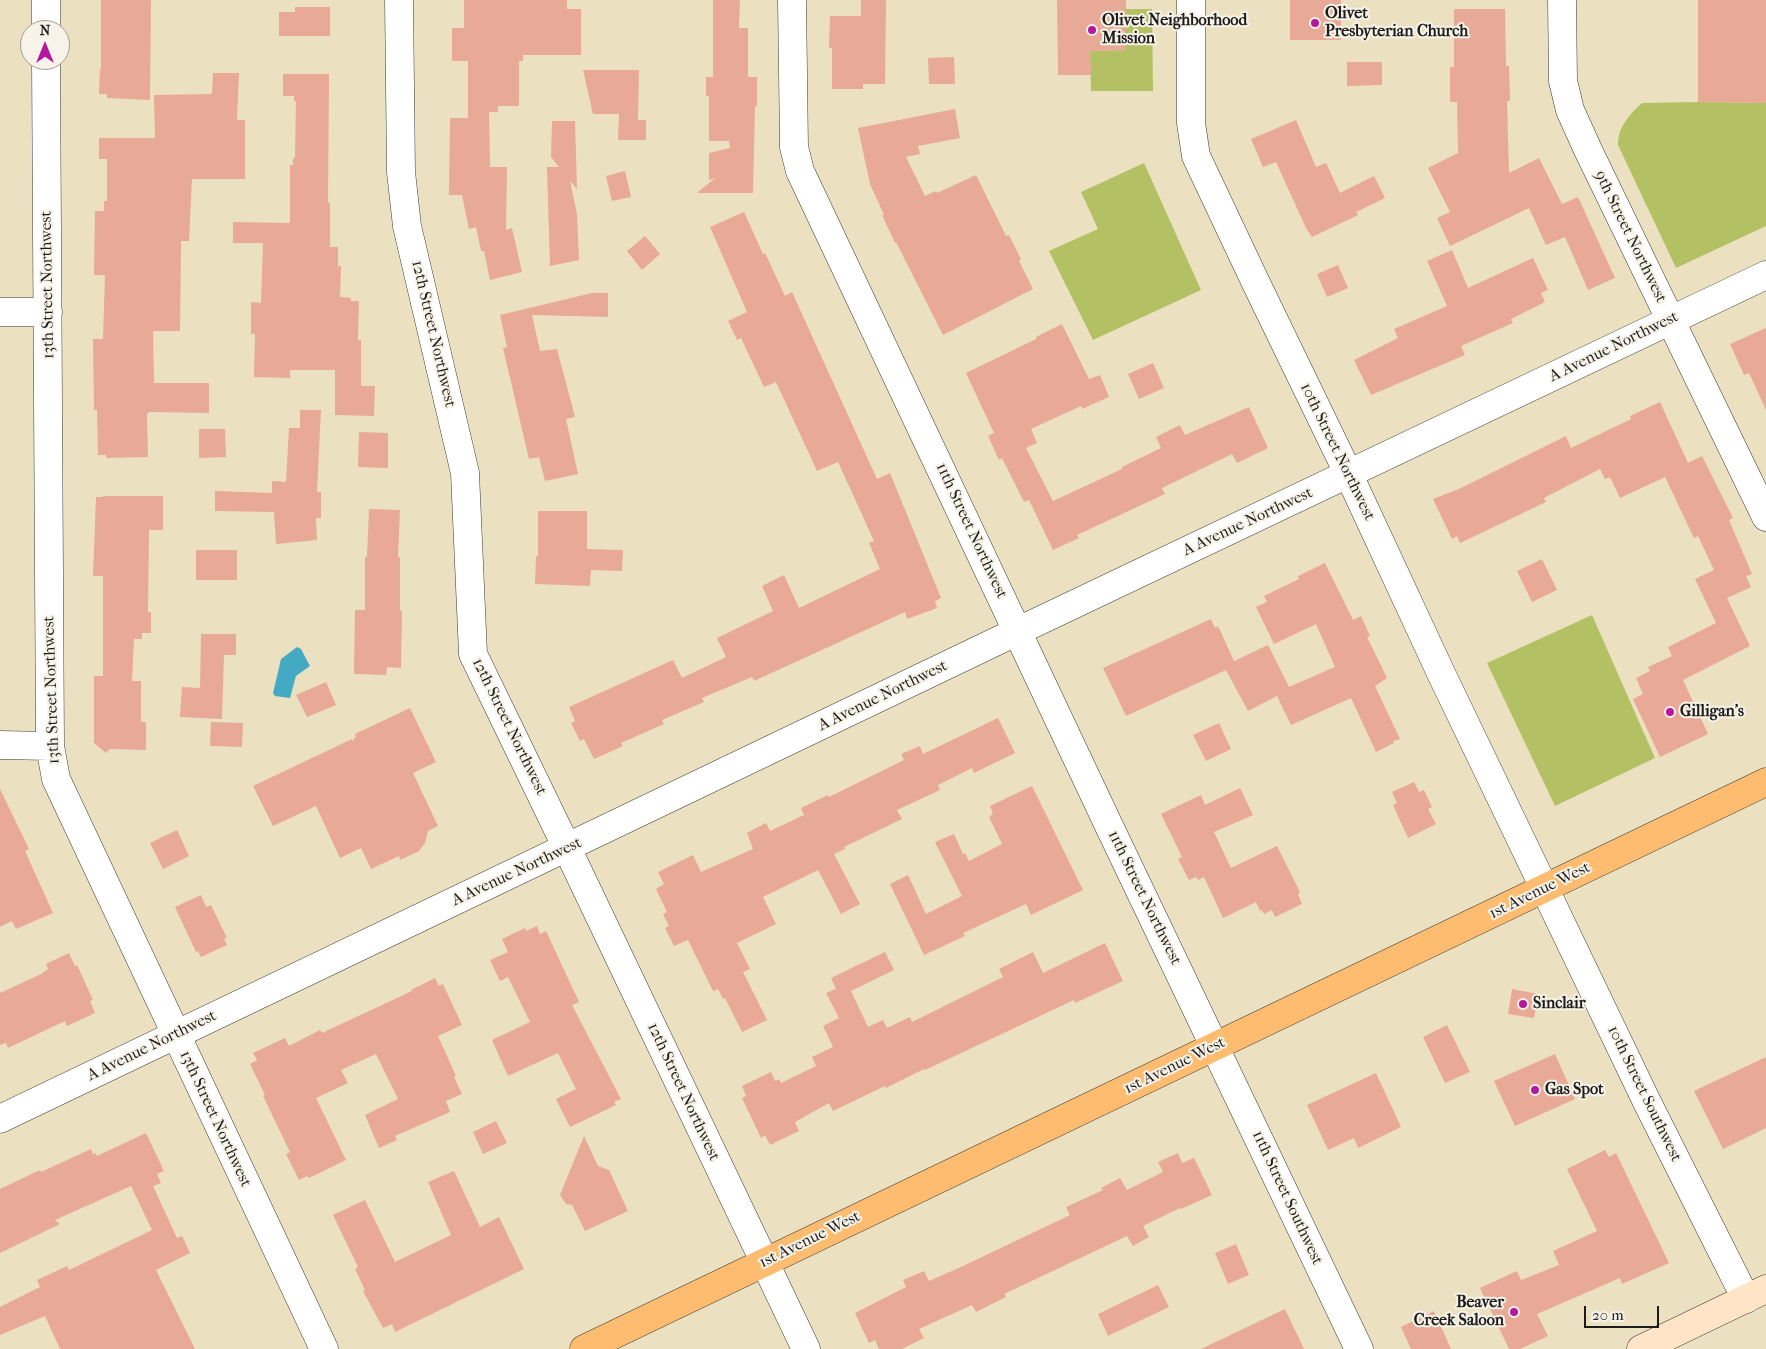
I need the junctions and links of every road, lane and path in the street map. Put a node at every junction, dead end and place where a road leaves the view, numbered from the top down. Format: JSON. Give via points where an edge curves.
{"nodes":[{"id":1,"x":46,"y":0,"type":"edge"},
{"id":2,"x":399,"y":0,"type":"edge"},
{"id":3,"x":792,"y":0,"type":"edge"},
{"id":4,"x":1191,"y":0,"type":"edge"},
{"id":5,"x":1562,"y":0,"type":"edge"},
{"id":6,"x":46,"y":20,"type":"edge"},
{"id":7,"x":46,"y":70,"type":"edge"},
{"id":8,"x":1766,"y":275,"type":"edge"},
{"id":9,"x":0,"y":312,"type":"edge"},
{"id":10,"x":48,"y":312,"type":"junction"},
{"id":11,"x":1670,"y":320,"type":"junction"},
{"id":12,"x":1349,"y":474,"type":"junction"},
{"id":13,"x":1766,"y":517,"type":"edge"},
{"id":14,"x":1018,"y":631,"type":"junction"},
{"id":15,"x":0,"y":745,"type":"edge"},
{"id":16,"x":50,"y":746,"type":"junction"},
{"id":17,"x":1766,"y":782,"type":"edge"},
{"id":18,"x":567,"y":848,"type":"junction"},
{"id":19,"x":1545,"y":889,"type":"junction"},
{"id":20,"x":176,"y":1034,"type":"junction"},
{"id":21,"x":1215,"y":1047,"type":"junction"},
{"id":22,"x":0,"y":1119,"type":"edge"},
{"id":23,"x":764,"y":1262,"type":"junction"},
{"id":24,"x":1756,"y":1294,"type":"edge"},
{"id":25,"x":324,"y":1349,"type":"edge"},
{"id":26,"x":584,"y":1349,"type":"edge"},
{"id":27,"x":806,"y":1349,"type":"edge"},
{"id":28,"x":1359,"y":1349,"type":"edge"},
{"id":29,"x":1641,"y":1349,"type":"edge"}],
"edges":[{"from":1,"to":6,"type":"street"},
{"from":2,"to":18,"type":"street","name":"12th Street Northwest","via":[[401,172],[407,226],[465,473],[472,654]]},
{"from":3,"to":14,"type":"street","name":"11th Street Northwest","via":[[794,147],[800,172]]},
{"from":4,"to":12,"type":"street","name":"10th Street Northwest","via":[[1191,123],[1196,156]]},
{"from":5,"to":11,"type":"street","name":"9th Street Northwest","via":[[1563,81],[1570,110]]},
{"from":7,"to":10,"type":"street","name":"13th Street Northwest"},
{"from":8,"to":11,"type":"street","name":"A Avenue Northwest"},
{"from":9,"to":10,"type":"street"},
{"from":10,"to":16,"type":"street","name":"13th Street Northwest"},
{"from":11,"to":12,"type":"street","name":"A Avenue Northwest"},
{"from":11,"to":13,"type":"street","name":"9th Street Northwest"},
{"from":12,"to":14,"type":"street","name":"A Avenue Northwest"},
{"from":12,"to":19,"type":"street","name":"10th Street Northwest"},
{"from":14,"to":18,"type":"street","name":"A Avenue Northwest"},
{"from":14,"to":21,"type":"street","name":"11th Street Northwest"},
{"from":15,"to":16,"type":"street"},
{"from":16,"to":20,"type":"street","name":"13th Street Northwest","via":[[56,779]]},
{"from":17,"to":19,"type":"main road","name":"1st Avenue West"},
{"from":18,"to":20,"type":"street","name":"A Avenue Northwest"},
{"from":18,"to":23,"type":"street","name":"12th Street Northwest"},
{"from":19,"to":21,"type":"main road","name":"1st Avenue West"},
{"from":19,"to":24,"type":"street","name":"10th Street Southwest","via":[[1647,1102]]},
{"from":20,"to":22,"type":"street","name":"A Avenue Northwest"},
{"from":20,"to":25,"type":"street","name":"13th Street Northwest"},
{"from":21,"to":23,"type":"main road","name":"1st Avenue West"},
{"from":21,"to":28,"type":"street","name":"11th Street Southwest"},
{"from":23,"to":26,"type":"main road","name":"1st Avenue West"},
{"from":23,"to":27,"type":"street","name":"12th Street Northwest"},
{"from":24,"to":29,"type":"main road"}]}
